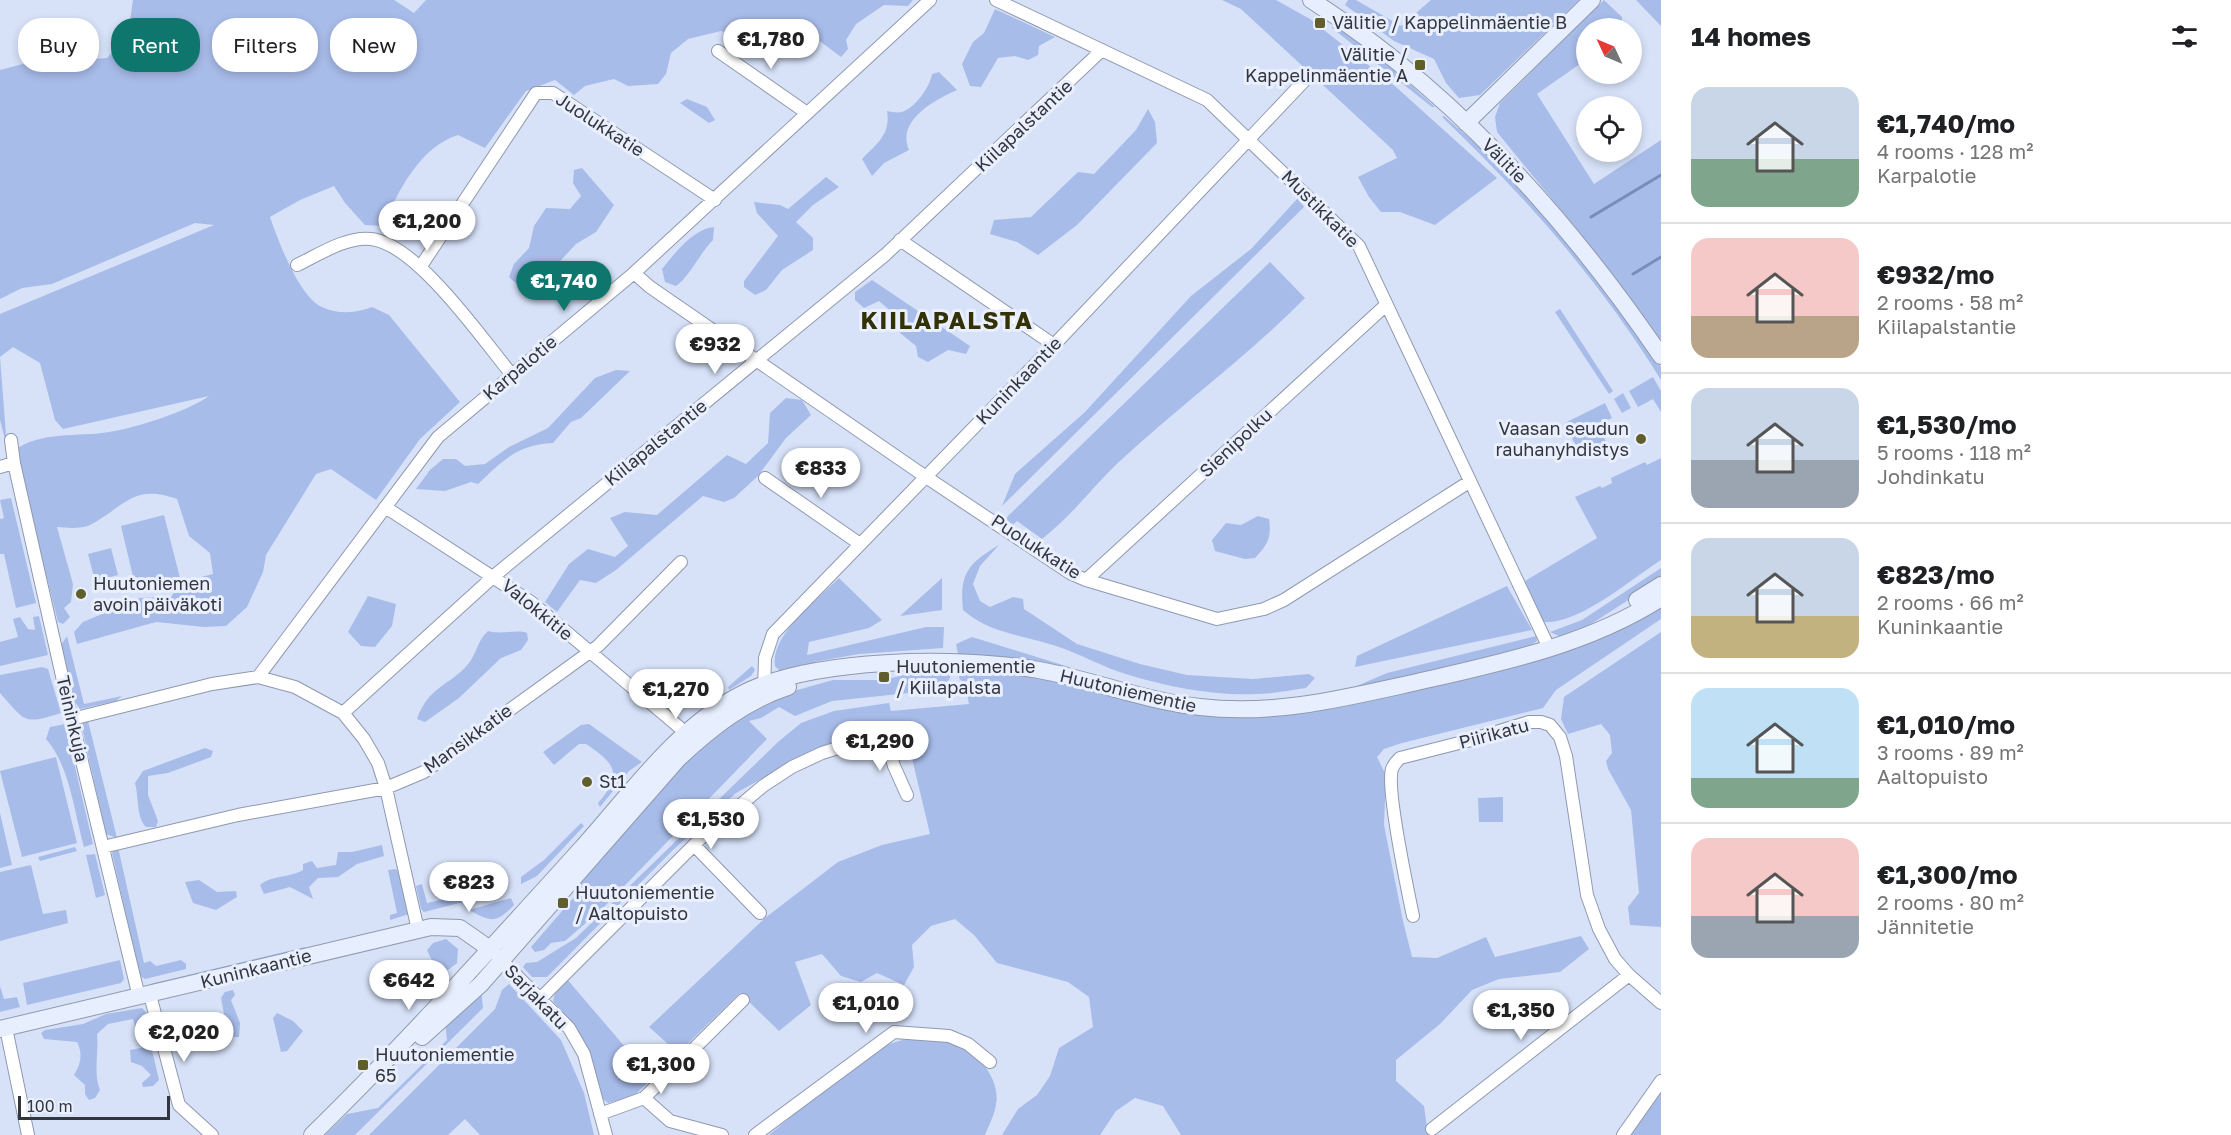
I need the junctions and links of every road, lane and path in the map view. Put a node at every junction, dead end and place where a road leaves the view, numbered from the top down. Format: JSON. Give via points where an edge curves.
{"nodes":[{"id":1,"x":930,"y":0,"type":"edge"},
{"id":2,"x":996,"y":0,"type":"edge"},
{"id":3,"x":1311,"y":0,"type":"edge"},
{"id":4,"x":1592,"y":0,"type":"edge"},
{"id":5,"x":717,"y":51,"type":"dead end"},
{"id":6,"x":1102,"y":51,"type":"junction"},
{"id":7,"x":1305,"y":80,"type":"dead end"},
{"id":8,"x":807,"y":113,"type":"junction"},
{"id":9,"x":1466,"y":123,"type":"junction"},
{"id":10,"x":1249,"y":140,"type":"junction"},
{"id":11,"x":715,"y":200,"type":"junction"},
{"id":12,"x":900,"y":240,"type":"junction"},
{"id":13,"x":297,"y":265,"type":"dead end"},
{"id":14,"x":421,"y":266,"type":"junction"},
{"id":15,"x":634,"y":273,"type":"junction"},
{"id":16,"x":1386,"y":305,"type":"junction"},
{"id":17,"x":1054,"y":345,"type":"junction"},
{"id":18,"x":1661,"y":356,"type":"edge"},
{"id":19,"x":756,"y":361,"type":"junction"},
{"id":20,"x":512,"y":375,"type":"junction"},
{"id":21,"x":11,"y":440,"type":"dead end"},
{"id":22,"x":14,"y":463,"type":"junction"},
{"id":23,"x":0,"y":467,"type":"edge"},
{"id":24,"x":926,"y":477,"type":"junction"},
{"id":25,"x":765,"y":478,"type":"dead end"},
{"id":26,"x":1469,"y":482,"type":"junction"},
{"id":27,"x":385,"y":507,"type":"junction"},
{"id":28,"x":860,"y":544,"type":"junction"},
{"id":29,"x":681,"y":562,"type":"dead end"},
{"id":30,"x":494,"y":576,"type":"junction"},
{"id":31,"x":1086,"y":580,"type":"junction"},
{"id":32,"x":1661,"y":585,"type":"edge"},
{"id":33,"x":1661,"y":598,"type":"edge"},
{"id":34,"x":1584,"y":635,"type":"junction"},
{"id":35,"x":1549,"y":648,"type":"junction"},
{"id":36,"x":589,"y":653,"type":"junction"},
{"id":37,"x":258,"y":677,"type":"junction"},
{"id":38,"x":764,"y":689,"type":"junction"},
{"id":39,"x":343,"y":713,"type":"junction"},
{"id":40,"x":72,"y":719,"type":"junction"},
{"id":41,"x":679,"y":727,"type":"dead end"},
{"id":42,"x":902,"y":733,"type":"dead end"},
{"id":43,"x":886,"y":738,"type":"junction"},
{"id":44,"x":386,"y":788,"type":"junction"},
{"id":45,"x":907,"y":795,"type":"dead end"},
{"id":46,"x":694,"y":845,"type":"junction"},
{"id":47,"x":103,"y":847,"type":"junction"},
{"id":48,"x":760,"y":913,"type":"dead end"},
{"id":49,"x":1413,"y":916,"type":"dead end"},
{"id":50,"x":418,"y":930,"type":"junction"},
{"id":51,"x":496,"y":955,"type":"junction"},
{"id":52,"x":1629,"y":975,"type":"junction"},
{"id":53,"x":145,"y":996,"type":"junction"},
{"id":54,"x":540,"y":999,"type":"junction"},
{"id":55,"x":743,"y":1000,"type":"dead end"},
{"id":56,"x":1661,"y":1003,"type":"edge"},
{"id":57,"x":3,"y":1029,"type":"edge"},
{"id":58,"x":990,"y":1062,"type":"dead end"},
{"id":59,"x":1661,"y":1081,"type":"edge"},
{"id":60,"x":644,"y":1098,"type":"junction"},
{"id":61,"x":600,"y":1114,"type":"junction"},
{"id":62,"x":1432,"y":1129,"type":"dead end"},
{"id":63,"x":28,"y":1135,"type":"edge"},
{"id":64,"x":212,"y":1135,"type":"edge"},
{"id":65,"x":312,"y":1135,"type":"edge"},
{"id":66,"x":606,"y":1135,"type":"edge"},
{"id":67,"x":722,"y":1135,"type":"edge"},
{"id":68,"x":755,"y":1135,"type":"edge"},
{"id":69,"x":1623,"y":1135,"type":"edge"}],
"edges":[{"from":1,"to":8,"type":"street","name":"Karpalotie"},
{"from":2,"to":6,"type":"street","name":"Mustikkatie"},
{"from":3,"to":9,"type":"main road","name":"Välitie","via":[[1362,34]]},
{"from":4,"to":9,"type":"main road"},
{"from":5,"to":8,"type":"street"},
{"from":6,"to":10,"type":"street","name":"Mustikkatie","via":[[1207,100]]},
{"from":6,"to":12,"type":"street","name":"Kiilapalstantie"},
{"from":7,"to":10,"type":"street","name":"Kuninkaantie"},
{"from":8,"to":11,"type":"street","name":"Karpalotie"},
{"from":9,"to":18,"type":"main road","name":"Välitie","via":[[1556,216],[1626,304]]},
{"from":10,"to":16,"type":"street","name":"Mustikkatie","via":[[1359,246]]},
{"from":10,"to":17,"type":"street","name":"Kuninkaantie"},
{"from":11,"to":14,"type":"street","name":"Juolukkatie","via":[[553,93],[536,93]]},
{"from":11,"to":15,"type":"street","name":"Karpalotie"},
{"from":12,"to":17,"type":"street"},
{"from":12,"to":19,"type":"street","name":"Kiilapalstantie"},
{"from":13,"to":14,"type":"street","via":[[342,244],[370,238]]},
{"from":14,"to":20,"type":"street"},
{"from":15,"to":19,"type":"street","name":"Puolukkatie"},
{"from":15,"to":20,"type":"street","name":"Karpalotie"},
{"from":16,"to":26,"type":"street","name":"Mustikkatie"},
{"from":16,"to":31,"type":"street","name":"Sienipolku"},
{"from":17,"to":24,"type":"street","name":"Kuninkaantie"},
{"from":19,"to":24,"type":"street","name":"Puolukkatie"},
{"from":19,"to":30,"type":"street","name":"Kiilapalstantie"},
{"from":20,"to":27,"type":"street","name":"Karpalotie","via":[[438,437]]},
{"from":21,"to":22,"type":"street","name":"Teininkuja"},
{"from":22,"to":23,"type":"street"},
{"from":22,"to":40,"type":"street","name":"Teininkuja"},
{"from":24,"to":28,"type":"street","name":"Kuninkaantie"},
{"from":24,"to":31,"type":"street","name":"Puolukkatie"},
{"from":25,"to":28,"type":"street"},
{"from":26,"to":31,"type":"street","name":"Puolukkatie","via":[[1284,600],[1256,611],[1216,619]]},
{"from":26,"to":35,"type":"street","name":"Mustikkatie"},
{"from":27,"to":30,"type":"street","name":"Valokkitie"},
{"from":27,"to":37,"type":"street","name":"Karpalotie"},
{"from":28,"to":38,"type":"street","name":"Kuninkaantie","via":[[773,634],[765,658]]},
{"from":29,"to":36,"type":"street","name":"Mansikkatie"},
{"from":30,"to":36,"type":"street","name":"Valokkitie","via":[[557,623]]},
{"from":30,"to":39,"type":"street","name":"Kiilapalstantie"},
{"from":32,"to":34,"type":"main road","name":"Huutoniementie"},
{"from":33,"to":34,"type":"main road","name":"Huutoniementie","via":[[1637,613]]},
{"from":34,"to":35,"type":"main road","name":"Huutoniementie"},
{"from":35,"to":38,"type":"main road","name":"Huutoniementie","via":[[1300,707],[1245,710],[1170,702],[1038,670],[975,662],[919,662],[809,672]]},
{"from":36,"to":41,"type":"street","name":"Valokkitie"},
{"from":36,"to":44,"type":"street","name":"Mansikkatie","via":[[424,772]]},
{"from":37,"to":39,"type":"street","via":[[295,687]]},
{"from":37,"to":40,"type":"street","via":[[212,684]]},
{"from":38,"to":51,"type":"main road","name":"Huutoniementie","via":[[718,707],[675,742]]},
{"from":39,"to":44,"type":"street","via":[[368,746]]},
{"from":40,"to":47,"type":"street","name":"Teininkuja"},
{"from":42,"to":43,"type":"street"},
{"from":43,"to":45,"type":"street"},
{"from":43,"to":46,"type":"street","via":[[857,742],[792,767],[734,809]]},
{"from":44,"to":47,"type":"street","name":"Mansikkatie","via":[[238,815]]},
{"from":44,"to":50,"type":"street"},
{"from":46,"to":48,"type":"street"},
{"from":46,"to":54,"type":"street"},
{"from":47,"to":53,"type":"street","name":"Teininkuja"},
{"from":49,"to":52,"type":"street","name":"Piirikatu","via":[[1401,855],[1392,770],[1400,758],[1541,722],[1550,725],[1560,737],[1587,895],[1599,929]]},
{"from":50,"to":51,"type":"main road","name":"Kuninkaantie","via":[[460,928]]},
{"from":50,"to":53,"type":"main road","name":"Kuninkaantie"},
{"from":51,"to":54,"type":"street","name":"Sarjakatu"},
{"from":51,"to":65,"type":"main road","name":"Huutoniementie"},
{"from":52,"to":56,"type":"street","name":"Piirikatu"},
{"from":52,"to":62,"type":"street"},
{"from":53,"to":57,"type":"main road","name":"Kuninkaantie"},
{"from":53,"to":64,"type":"street","name":"Teininkuja","via":[[179,1105]]},
{"from":54,"to":61,"type":"street","name":"Sarjakatu","via":[[569,1028],[584,1054]]},
{"from":55,"to":60,"type":"street"},
{"from":57,"to":63,"type":"street"},
{"from":58,"to":68,"type":"street","via":[[968,1044],[949,1036],[894,1032]]},
{"from":59,"to":69,"type":"street"},
{"from":60,"to":61,"type":"street"},
{"from":60,"to":67,"type":"street","via":[[670,1121]]},
{"from":61,"to":66,"type":"street","name":"Sarjakatu"}]}
